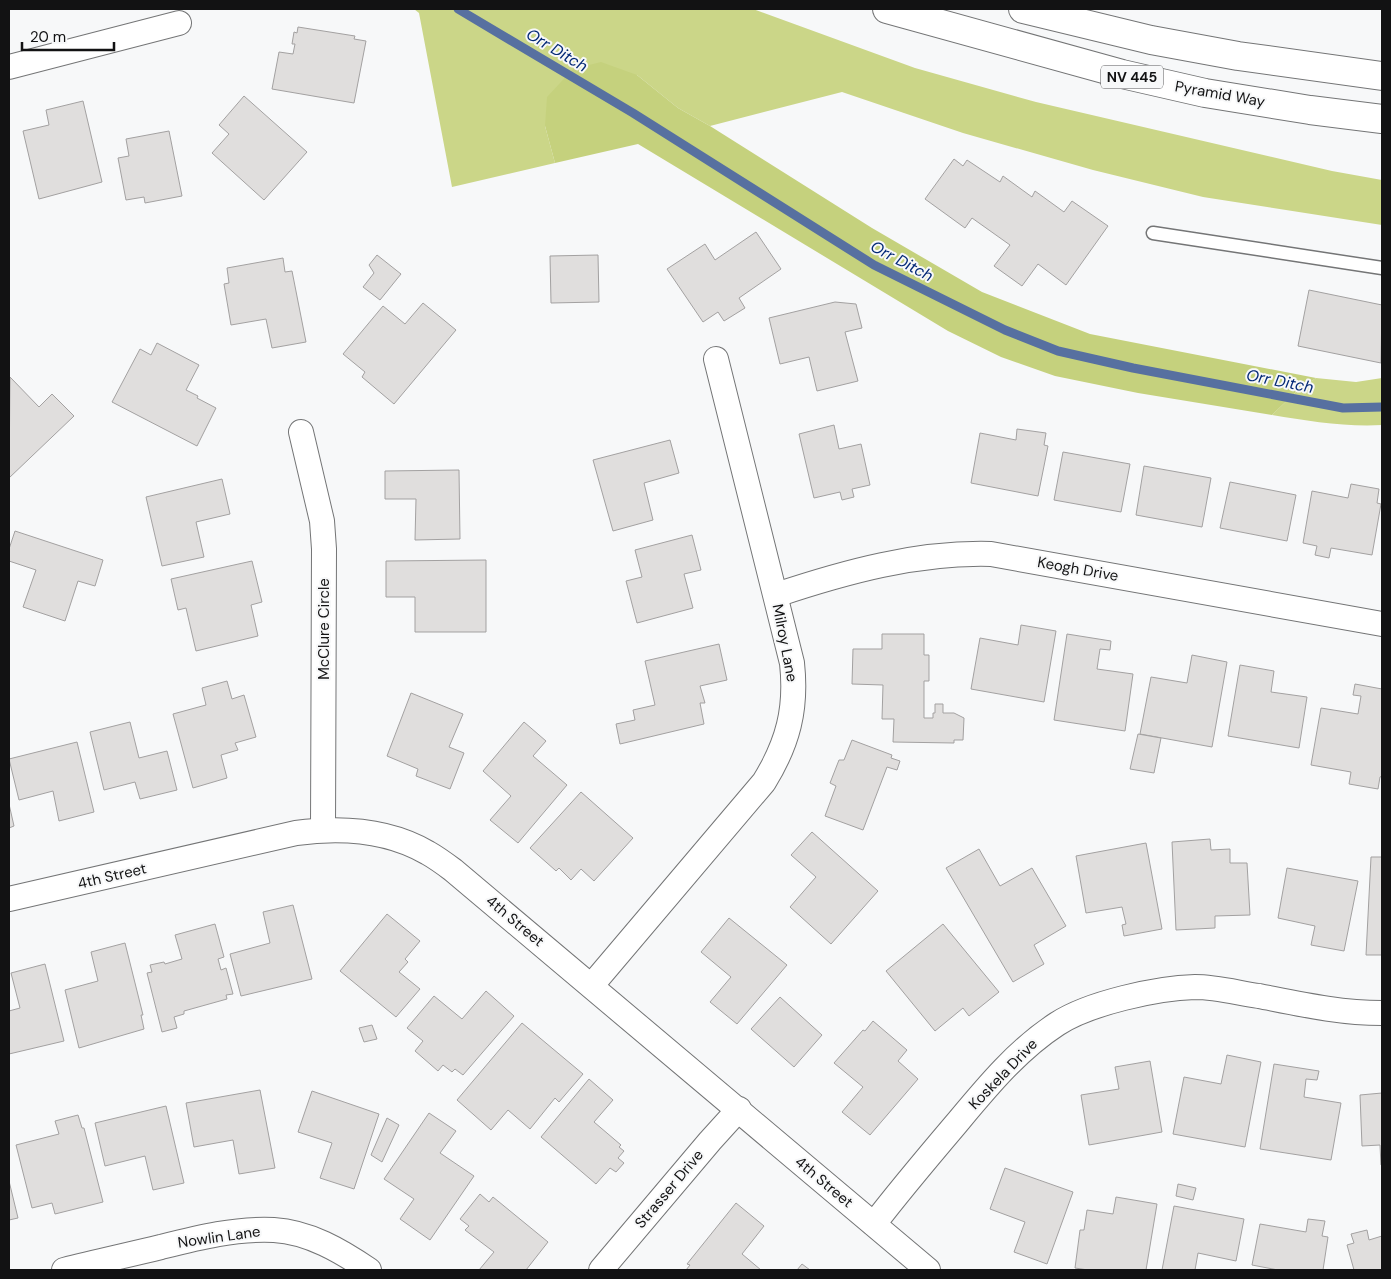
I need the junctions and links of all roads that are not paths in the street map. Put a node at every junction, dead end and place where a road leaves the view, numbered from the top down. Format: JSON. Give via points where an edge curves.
{"nodes":[{"id":1,"x":887,"y":9,"type":"edge"},
{"id":2,"x":1023,"y":9,"type":"edge"},
{"id":3,"x":179,"y":23,"type":"dead end"},
{"id":4,"x":9,"y":66,"type":"edge"},
{"id":5,"x":1382,"y":76,"type":"edge"},
{"id":6,"x":1382,"y":119,"type":"edge"},
{"id":7,"x":1153,"y":233,"type":"dead end"},
{"id":8,"x":1382,"y":268,"type":"edge"},
{"id":9,"x":716,"y":359,"type":"dead end"},
{"id":10,"x":301,"y":432,"type":"dead end"},
{"id":11,"x":776,"y":595,"type":"junction"},
{"id":12,"x":1382,"y":624,"type":"edge"},
{"id":13,"x":323,"y":830,"type":"junction"},
{"id":14,"x":9,"y":899,"type":"edge"},
{"id":15,"x":592,"y":985,"type":"junction"},
{"id":16,"x":1382,"y":1013,"type":"edge"},
{"id":17,"x":739,"y":1109,"type":"junction"},
{"id":18,"x":874,"y":1224,"type":"junction"},
{"id":19,"x":64,"y":1270,"type":"edge"},
{"id":20,"x":369,"y":1270,"type":"edge"},
{"id":21,"x":601,"y":1270,"type":"edge"},
{"id":22,"x":928,"y":1270,"type":"edge"}],
"edges":[{"from":1,"to":6,"type":"main road","name":"Pyramid Way","number":"NV 445","via":[[1025,49],[1205,93]]},
{"from":2,"to":5,"type":"main road","via":[[1151,40]]},
{"from":3,"to":4,"type":"street"},
{"from":7,"to":8,"type":"lane"},
{"from":9,"to":11,"type":"street","name":"Milroy Lane"},
{"from":10,"to":13,"type":"street","name":"McClure Circle","via":[[322,521]]},
{"from":11,"to":12,"type":"street","name":"Keogh Drive","via":[[891,563],[961,553],[991,554]]},
{"from":11,"to":15,"type":"street","name":"Milroy Lane","via":[[794,685],[792,713],[778,760],[764,782]]},
{"from":13,"to":14,"type":"street","name":"4th Street","via":[[296,833]]},
{"from":13,"to":15,"type":"street","name":"4th Street","via":[[369,832],[427,852],[454,870]]},
{"from":15,"to":17,"type":"street","name":"4th Street"},
{"from":16,"to":18,"type":"street","name":"Koskela Drive","via":[[1331,1010],[1196,987],[1162,990],[1091,1009],[1059,1023],[1012,1062],[976,1100]]},
{"from":17,"to":18,"type":"street","name":"4th Street"},
{"from":17,"to":21,"type":"street","name":"Strasser Drive"},
{"from":18,"to":22,"type":"street","name":"4th Street"},
{"from":19,"to":20,"type":"street","name":"Nowlin Lane","via":[[222,1234],[275,1230],[325,1244]]}]}
